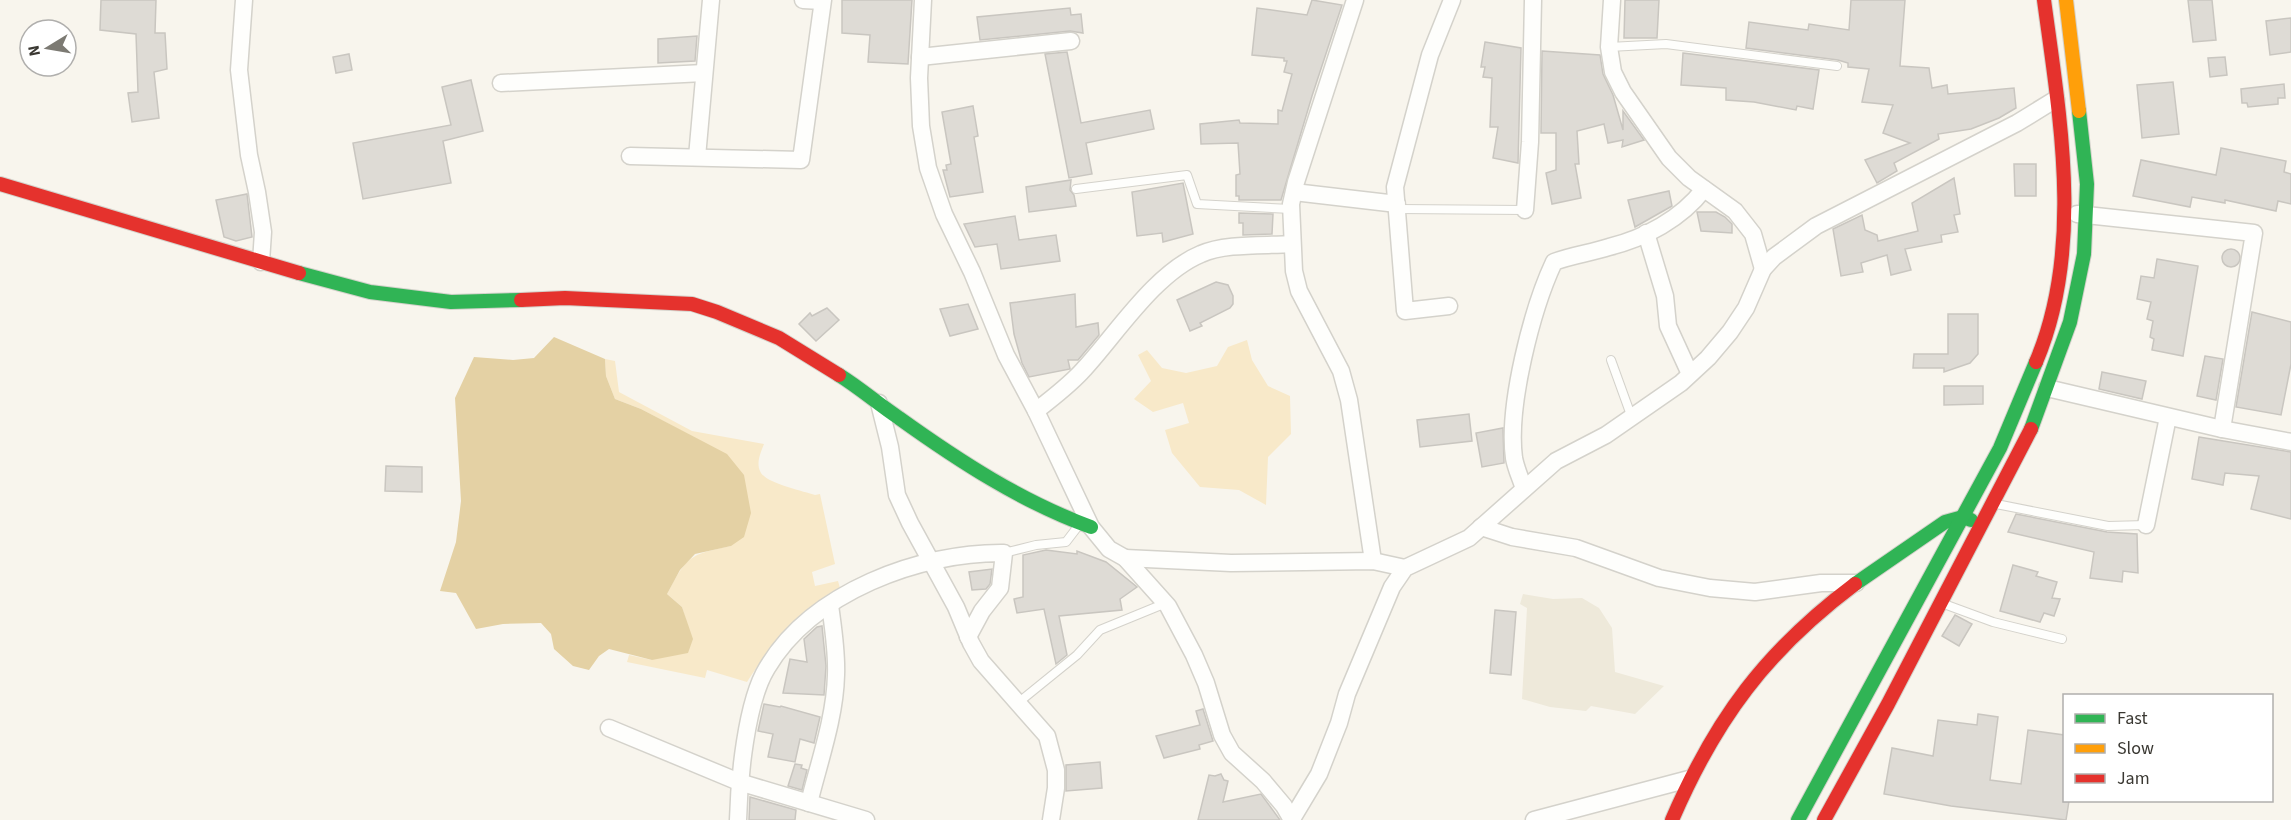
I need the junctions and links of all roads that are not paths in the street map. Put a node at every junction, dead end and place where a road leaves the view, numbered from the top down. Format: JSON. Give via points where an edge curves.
{"nodes":[{"id":1,"x":244,"y":0,"type":"edge"},
{"id":2,"x":711,"y":0,"type":"edge"},
{"id":3,"x":803,"y":0,"type":"edge"},
{"id":4,"x":823,"y":0,"type":"edge"},
{"id":5,"x":923,"y":0,"type":"edge"},
{"id":6,"x":1355,"y":0,"type":"edge"},
{"id":7,"x":1452,"y":0,"type":"edge"},
{"id":8,"x":1533,"y":0,"type":"edge"},
{"id":9,"x":1612,"y":0,"type":"edge"},
{"id":10,"x":2043,"y":0,"type":"edge"},
{"id":11,"x":2066,"y":0,"type":"edge"},
{"id":12,"x":1071,"y":41,"type":"dead end"},
{"id":13,"x":1609,"y":47,"type":"junction"},
{"id":14,"x":920,"y":57,"type":"junction"},
{"id":15,"x":1837,"y":66,"type":"dead end"},
{"id":16,"x":704,"y":73,"type":"junction"},
{"id":17,"x":501,"y":82,"type":"dead end"},
{"id":18,"x":2056,"y":99,"type":"junction"},
{"id":19,"x":630,"y":156,"type":"dead end"},
{"id":20,"x":697,"y":157,"type":"junction"},
{"id":21,"x":0,"y":184,"type":"edge"},
{"id":22,"x":1076,"y":189,"type":"dead end"},
{"id":23,"x":1704,"y":189,"type":"junction"},
{"id":24,"x":1294,"y":192,"type":"junction"},
{"id":25,"x":1397,"y":206,"type":"junction"},
{"id":26,"x":1291,"y":209,"type":"junction"},
{"id":27,"x":1525,"y":210,"type":"joint"},
{"id":28,"x":2085,"y":213,"type":"junction"},
{"id":29,"x":2064,"y":214,"type":"junction"},
{"id":30,"x":1646,"y":233,"type":"junction"},
{"id":31,"x":1292,"y":244,"type":"junction"},
{"id":32,"x":261,"y":262,"type":"junction"},
{"id":33,"x":1763,"y":269,"type":"junction"},
{"id":34,"x":1449,"y":306,"type":"dead end"},
{"id":35,"x":1611,"y":360,"type":"dead end"},
{"id":36,"x":1690,"y":374,"type":"junction"},
{"id":37,"x":2047,"y":388,"type":"junction"},
{"id":38,"x":879,"y":404,"type":"junction"},
{"id":39,"x":1036,"y":411,"type":"junction"},
{"id":40,"x":2168,"y":417,"type":"junction"},
{"id":41,"x":1632,"y":418,"type":"junction"},
{"id":42,"x":2222,"y":429,"type":"junction"},
{"id":43,"x":2291,"y":442,"type":"edge"},
{"id":44,"x":1524,"y":489,"type":"junction"},
{"id":45,"x":1992,"y":503,"type":"junction"},
{"id":46,"x":1963,"y":517,"type":"junction"},
{"id":47,"x":1086,"y":525,"type":"junction"},
{"id":48,"x":1981,"y":525,"type":"junction"},
{"id":49,"x":2146,"y":525,"type":"joint"},
{"id":50,"x":1481,"y":527,"type":"junction"},
{"id":51,"x":1004,"y":553,"type":"junction"},
{"id":52,"x":1125,"y":558,"type":"junction"},
{"id":53,"x":930,"y":560,"type":"junction"},
{"id":54,"x":1373,"y":561,"type":"junction"},
{"id":55,"x":1405,"y":568,"type":"junction"},
{"id":56,"x":1856,"y":584,"type":"junction"},
{"id":57,"x":1166,"y":603,"type":"junction"},
{"id":58,"x":1941,"y":603,"type":"junction"},
{"id":59,"x":830,"y":605,"type":"junction"},
{"id":60,"x":969,"y":637,"type":"junction"},
{"id":61,"x":2062,"y":639,"type":"dead end"},
{"id":62,"x":1018,"y":702,"type":"junction"},
{"id":63,"x":609,"y":728,"type":"dead end"},
{"id":64,"x":1689,"y":779,"type":"junction"},
{"id":65,"x":739,"y":782,"type":"junction"},
{"id":66,"x":809,"y":803,"type":"junction"},
{"id":67,"x":1292,"y":819,"type":"edge"},
{"id":68,"x":738,"y":820,"type":"edge"},
{"id":69,"x":866,"y":820,"type":"edge"},
{"id":70,"x":1051,"y":820,"type":"edge"},
{"id":71,"x":1533,"y":820,"type":"edge"},
{"id":72,"x":1672,"y":820,"type":"edge"},
{"id":73,"x":1798,"y":820,"type":"edge"},
{"id":74,"x":1824,"y":820,"type":"edge"}],
"edges":[{"from":1,"to":32,"type":"street","via":[[239,70],[263,232]]},
{"from":2,"to":16,"type":"street"},
{"from":3,"to":4,"type":"street"},
{"from":4,"to":20,"type":"street","via":[[801,160]]},
{"from":5,"to":14,"type":"street"},
{"from":6,"to":24,"type":"street"},
{"from":7,"to":25,"type":"street","via":[[1430,55],[1407,134],[1395,188]]},
{"from":8,"to":27,"type":"street"},
{"from":9,"to":13,"type":"street"},
{"from":10,"to":18,"type":"main road"},
{"from":11,"to":28,"type":"main road","via":[[2086,184]]},
{"from":12,"to":14,"type":"street"},
{"from":13,"to":15,"type":"lane","via":[[1666,44]]},
{"from":13,"to":23,"type":"street","via":[[1613,72],[1623,92],[1669,158]]},
{"from":14,"to":39,"type":"street","via":[[921,126],[928,168],[1006,355]]},
{"from":16,"to":17,"type":"street"},
{"from":16,"to":20,"type":"street"},
{"from":18,"to":29,"type":"main road"},
{"from":18,"to":33,"type":"street","via":[[1816,226]]},
{"from":19,"to":20,"type":"street"},
{"from":21,"to":32,"type":"main road"},
{"from":22,"to":26,"type":"lane","via":[[1187,175],[1197,204]]},
{"from":23,"to":30,"type":"street","via":[[1692,204]]},
{"from":23,"to":33,"type":"street","via":[[1736,212],[1753,234]]},
{"from":24,"to":25,"type":"street"},
{"from":24,"to":26,"type":"street"},
{"from":25,"to":27,"type":"lane"},
{"from":25,"to":34,"type":"street","via":[[1405,311]]},
{"from":26,"to":31,"type":"street"},
{"from":28,"to":29,"type":"street"},
{"from":28,"to":37,"type":"main road","via":[[2084,254],[2070,322]]},
{"from":28,"to":42,"type":"street","via":[[2254,233]]},
{"from":29,"to":46,"type":"main road","via":[[2061,271],[2045,341],[2000,448]]},
{"from":30,"to":36,"type":"street","via":[[1665,296],[1668,326]]},
{"from":30,"to":44,"type":"street","via":[[1554,262],[1527,343],[1515,404],[1515,460]]},
{"from":31,"to":39,"type":"street","via":[[1202,253],[1176,267],[1083,371]]},
{"from":31,"to":54,"type":"street","via":[[1299,291],[1341,371],[1349,400]]},
{"from":32,"to":38,"type":"main road","via":[[370,292],[451,302],[565,298],[692,304],[779,338]]},
{"from":33,"to":36,"type":"street","via":[[1746,308],[1730,332]]},
{"from":35,"to":41,"type":"lane"},
{"from":36,"to":41,"type":"street"},
{"from":37,"to":40,"type":"street"},
{"from":37,"to":45,"type":"main road","via":[[2036,419]]},
{"from":38,"to":47,"type":"main road","via":[[984,475]]},
{"from":38,"to":53,"type":"street","via":[[897,495]]},
{"from":39,"to":47,"type":"street"},
{"from":40,"to":42,"type":"street"},
{"from":40,"to":49,"type":"street"},
{"from":41,"to":44,"type":"street","via":[[1556,461]]},
{"from":42,"to":43,"type":"street"},
{"from":44,"to":50,"type":"street"},
{"from":45,"to":48,"type":"main road"},
{"from":45,"to":49,"type":"lane","via":[[2108,526]]},
{"from":46,"to":48,"type":"main road"},
{"from":46,"to":56,"type":"main road","via":[[1945,522]]},
{"from":46,"to":73,"type":"main road"},
{"from":47,"to":51,"type":"lane","via":[[1066,542]]},
{"from":47,"to":52,"type":"street","via":[[1109,549]]},
{"from":48,"to":58,"type":"main road"},
{"from":50,"to":55,"type":"street","via":[[1469,538]]},
{"from":50,"to":56,"type":"street","via":[[1512,537],[1576,548],[1659,578],[1710,588],[1755,592],[1821,583]]},
{"from":51,"to":53,"type":"street"},
{"from":51,"to":60,"type":"street","via":[[1000,588]]},
{"from":52,"to":54,"type":"street","via":[[1231,563]]},
{"from":52,"to":57,"type":"street"},
{"from":53,"to":59,"type":"street","via":[[870,582]]},
{"from":53,"to":60,"type":"street"},
{"from":54,"to":55,"type":"street"},
{"from":55,"to":67,"type":"street","via":[[1392,587],[1347,694],[1319,774]]},
{"from":56,"to":64,"type":"main road","via":[[1799,629],[1755,676]]},
{"from":57,"to":62,"type":"lane","via":[[1100,630],[1077,655]]},
{"from":57,"to":67,"type":"street","via":[[1194,655],[1232,753],[1263,781]]},
{"from":58,"to":61,"type":"lane","via":[[1993,622]]},
{"from":58,"to":74,"type":"main road"},
{"from":59,"to":65,"type":"street","via":[[793,635],[767,668],[755,694]]},
{"from":59,"to":66,"type":"street","via":[[836,677],[830,721]]},
{"from":60,"to":62,"type":"street","via":[[981,661]]},
{"from":62,"to":70,"type":"street","via":[[1047,736],[1052,753],[1056,788]]},
{"from":63,"to":65,"type":"street"},
{"from":64,"to":71,"type":"street"},
{"from":64,"to":72,"type":"main road"},
{"from":65,"to":66,"type":"street"},
{"from":65,"to":68,"type":"street"},
{"from":66,"to":69,"type":"street"}]}
